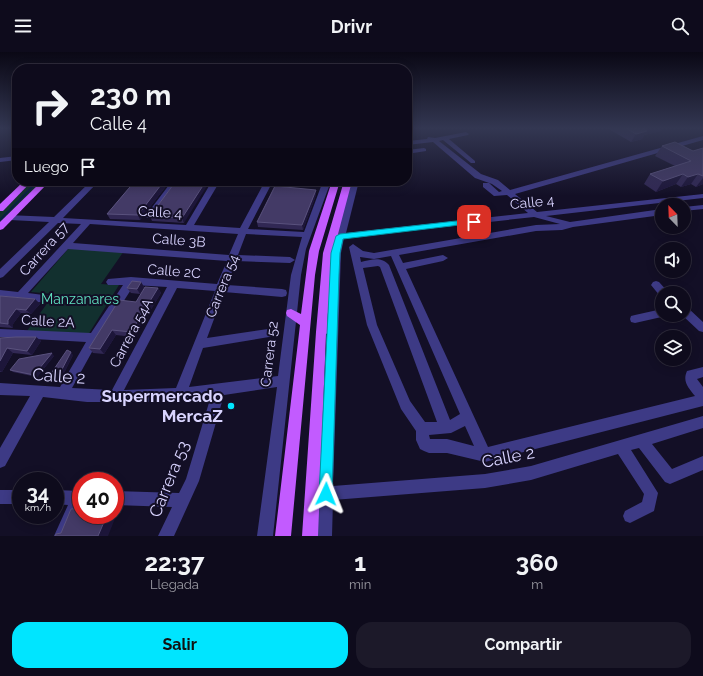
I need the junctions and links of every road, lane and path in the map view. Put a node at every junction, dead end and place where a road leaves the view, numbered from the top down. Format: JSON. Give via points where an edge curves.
{"nodes":[{"id":1,"x":447,"y":151,"type":"edge"},
{"id":2,"x":459,"y":151,"type":"edge"},
{"id":3,"x":657,"y":151,"type":"edge"},
{"id":4,"x":9,"y":159,"type":"junction"},
{"id":5,"x":12,"y":159,"type":"edge"},
{"id":6,"x":0,"y":160,"type":"edge"},
{"id":7,"x":473,"y":162,"type":"dead end"},
{"id":8,"x":0,"y":167,"type":"edge"},
{"id":9,"x":486,"y":184,"type":"dead end"},
{"id":10,"x":23,"y":186,"type":"edge"},
{"id":11,"x":41,"y":186,"type":"edge"},
{"id":12,"x":89,"y":186,"type":"edge"},
{"id":13,"x":172,"y":186,"type":"edge"},
{"id":14,"x":213,"y":186,"type":"edge"},
{"id":15,"x":266,"y":186,"type":"edge"},
{"id":16,"x":272,"y":186,"type":"edge"},
{"id":17,"x":323,"y":186,"type":"edge"},
{"id":18,"x":334,"y":186,"type":"edge"},
{"id":19,"x":347,"y":186,"type":"edge"},
{"id":20,"x":354,"y":186,"type":"edge"},
{"id":21,"x":277,"y":188,"type":"edge"},
{"id":22,"x":510,"y":193,"type":"junction"},
{"id":23,"x":703,"y":196,"type":"edge"},
{"id":24,"x":703,"y":207,"type":"edge"},
{"id":25,"x":691,"y":208,"type":"edge"},
{"id":26,"x":0,"y":209,"type":"edge"},
{"id":27,"x":655,"y":213,"type":"edge"},
{"id":28,"x":108,"y":214,"type":"edge"},
{"id":29,"x":536,"y":215,"type":"junction"},
{"id":30,"x":10,"y":216,"type":"junction"},
{"id":31,"x":56,"y":219,"type":"junction"},
{"id":32,"x":88,"y":221,"type":"junction"},
{"id":33,"x":101,"y":222,"type":"junction"},
{"id":34,"x":144,"y":224,"type":"junction"},
{"id":35,"x":572,"y":224,"type":"junction"},
{"id":36,"x":0,"y":227,"type":"edge"},
{"id":37,"x":189,"y":227,"type":"junction"},
{"id":38,"x":244,"y":231,"type":"junction"},
{"id":39,"x":308,"y":235,"type":"junction"},
{"id":40,"x":345,"y":236,"type":"junction"},
{"id":41,"x":66,"y":246,"type":"junction"},
{"id":42,"x":353,"y":249,"type":"junction"},
{"id":43,"x":394,"y":253,"type":"junction"},
{"id":44,"x":372,"y":256,"type":"junction"},
{"id":45,"x":232,"y":258,"type":"junction"},
{"id":46,"x":443,"y":258,"type":"dead end"},
{"id":47,"x":290,"y":260,"type":"dead end"},
{"id":48,"x":357,"y":264,"type":"junction"},
{"id":49,"x":400,"y":267,"type":"junction"},
{"id":50,"x":0,"y":275,"type":"edge"},
{"id":51,"x":131,"y":281,"type":"junction"},
{"id":52,"x":111,"y":282,"type":"dead end"},
{"id":53,"x":174,"y":284,"type":"junction"},
{"id":54,"x":220,"y":289,"type":"junction"},
{"id":55,"x":282,"y":293,"type":"dead end"},
{"id":56,"x":0,"y":294,"type":"edge"},
{"id":57,"x":20,"y":296,"type":"junction"},
{"id":58,"x":47,"y":298,"type":"dead end"},
{"id":59,"x":291,"y":313,"type":"junction"},
{"id":60,"x":655,"y":315,"type":"edge"},
{"id":61,"x":691,"y":317,"type":"edge"},
{"id":62,"x":635,"y":319,"type":"dead end"},
{"id":63,"x":305,"y":323,"type":"junction"},
{"id":64,"x":332,"y":326,"type":"junction"},
{"id":65,"x":703,"y":328,"type":"edge"},
{"id":66,"x":275,"y":332,"type":"dead end"},
{"id":67,"x":321,"y":332,"type":"junction"},
{"id":68,"x":0,"y":333,"type":"edge"},
{"id":69,"x":94,"y":338,"type":"junction"},
{"id":70,"x":199,"y":344,"type":"junction"},
{"id":71,"x":703,"y":372,"type":"edge"},
{"id":72,"x":283,"y":381,"type":"junction"},
{"id":73,"x":0,"y":389,"type":"edge"},
{"id":74,"x":219,"y":390,"type":"junction"},
{"id":75,"x":39,"y":392,"type":"junction"},
{"id":76,"x":63,"y":393,"type":"junction"},
{"id":77,"x":180,"y":394,"type":"junction"},
{"id":78,"x":115,"y":396,"type":"junction"},
{"id":79,"x":703,"y":398,"type":"edge"},
{"id":80,"x":468,"y":417,"type":"junction"},
{"id":81,"x":703,"y":422,"type":"edge"},
{"id":82,"x":446,"y":427,"type":"junction"},
{"id":83,"x":422,"y":429,"type":"junction"},
{"id":84,"x":642,"y":440,"type":"junction"},
{"id":85,"x":621,"y":446,"type":"junction"},
{"id":86,"x":485,"y":455,"type":"junction"},
{"id":87,"x":0,"y":461,"type":"edge"},
{"id":88,"x":703,"y":463,"type":"edge"},
{"id":89,"x":319,"y":495,"type":"junction"},
{"id":90,"x":0,"y":497,"type":"edge"},
{"id":91,"x":12,"y":497,"type":"edge"},
{"id":92,"x":124,"y":498,"type":"edge"},
{"id":93,"x":184,"y":500,"type":"junction"},
{"id":94,"x":72,"y":515,"type":"edge"},
{"id":95,"x":630,"y":516,"type":"dead end"},
{"id":96,"x":62,"y":536,"type":"edge"},
{"id":97,"x":166,"y":536,"type":"edge"},
{"id":98,"x":265,"y":536,"type":"edge"},
{"id":99,"x":283,"y":536,"type":"edge"},
{"id":100,"x":310,"y":536,"type":"edge"},
{"id":101,"x":324,"y":536,"type":"edge"}],
"edges":[{"from":1,"to":22,"type":"street","via":[[478,176],[492,180]]},
{"from":2,"to":7,"type":"street"},
{"from":3,"to":22,"type":"street"},
{"from":4,"to":5,"type":"street"},
{"from":4,"to":6,"type":"street"},
{"from":4,"to":8,"type":"street"},
{"from":9,"to":22,"type":"street","via":[[497,194]]},
{"from":10,"to":26,"type":"main road"},
{"from":11,"to":30,"type":"main road"},
{"from":12,"to":31,"type":"street"},
{"from":13,"to":34,"type":"street"},
{"from":14,"to":37,"type":"street"},
{"from":15,"to":38,"type":"street","name":"Carrera 54"},
{"from":16,"to":21,"type":"street"},
{"from":17,"to":39,"type":"street","name":"Carrera 52","via":[[319,192]]},
{"from":18,"to":63,"type":"main road","via":[[314,251]]},
{"from":19,"to":67,"type":"main road","via":[[328,253]]},
{"from":20,"to":40,"type":"street"},
{"from":22,"to":29,"type":"street"},
{"from":23,"to":29,"type":"street","name":"Calle 4"},
{"from":24,"to":25,"type":"street"},
{"from":27,"to":35,"type":"street"},
{"from":28,"to":33,"type":"street"},
{"from":29,"to":35,"type":"street"},
{"from":29,"to":40,"type":"street","name":"Calle 4"},
{"from":30,"to":31,"type":"street","name":"Calle 4"},
{"from":30,"to":36,"type":"main road"},
{"from":31,"to":32,"type":"street","name":"Calle 4"},
{"from":31,"to":50,"type":"street"},
{"from":32,"to":33,"type":"street","name":"Calle 4"},
{"from":32,"to":41,"type":"street","name":"Carrera 57"},
{"from":33,"to":34,"type":"street","name":"Calle 4"},
{"from":34,"to":37,"type":"street","name":"Calle 4"},
{"from":35,"to":43,"type":"street"},
{"from":37,"to":38,"type":"street","name":"Calle 4"},
{"from":38,"to":39,"type":"street","name":"Calle 4"},
{"from":38,"to":45,"type":"street","name":"Carrera 54"},
{"from":39,"to":59,"type":"street","name":"Carrera 52","via":[[296,275]]},
{"from":40,"to":42,"type":"street"},
{"from":40,"to":64,"type":"street","via":[[336,253]]},
{"from":41,"to":45,"type":"street","name":"Calle 3B"},
{"from":41,"to":57,"type":"street","name":"Carrera 57"},
{"from":42,"to":44,"type":"street"},
{"from":42,"to":48,"type":"street"},
{"from":43,"to":44,"type":"street"},
{"from":43,"to":49,"type":"street"},
{"from":44,"to":48,"type":"street"},
{"from":45,"to":47,"type":"street","name":"Calle 3B"},
{"from":45,"to":54,"type":"street","name":"Carrera 54"},
{"from":46,"to":49,"type":"street"},
{"from":48,"to":82,"type":"street","via":[[379,262],[384,265]]},
{"from":48,"to":83,"type":"street","via":[[372,325],[405,405]]},
{"from":49,"to":80,"type":"street"},
{"from":51,"to":52,"type":"street","name":"Calle 2C"},
{"from":51,"to":53,"type":"street","name":"Calle 2C"},
{"from":51,"to":69,"type":"street"},
{"from":53,"to":54,"type":"street","name":"Calle 2C"},
{"from":53,"to":78,"type":"street","name":"Carrera 54A"},
{"from":54,"to":55,"type":"street","name":"Calle 2C"},
{"from":54,"to":70,"type":"street","name":"Carrera 54"},
{"from":56,"to":57,"type":"street"},
{"from":57,"to":58,"type":"street"},
{"from":59,"to":63,"type":"main road"},
{"from":59,"to":72,"type":"street","name":"Carrera 52"},
{"from":60,"to":62,"type":"street"},
{"from":61,"to":65,"type":"street"},
{"from":63,"to":99,"type":"main road"},
{"from":64,"to":67,"type":"main road"},
{"from":64,"to":89,"type":"street"},
{"from":66,"to":70,"type":"street"},
{"from":67,"to":89,"type":"main road"},
{"from":68,"to":69,"type":"street","name":"Calle 2A"},
{"from":69,"to":76,"type":"street"},
{"from":70,"to":77,"type":"street","name":"Carrera 54"},
{"from":71,"to":79,"type":"street","via":[[691,375],[690,379]]},
{"from":72,"to":74,"type":"street","name":"Calle 2"},
{"from":72,"to":98,"type":"street","name":"Carrera 52"},
{"from":73,"to":75,"type":"street","name":"Calle 2"},
{"from":74,"to":77,"type":"street","name":"Calle 2"},
{"from":74,"to":93,"type":"street","name":"Carrera 53"},
{"from":75,"to":76,"type":"street","name":"Calle 2"},
{"from":75,"to":87,"type":"street"},
{"from":76,"to":78,"type":"street","name":"Calle 2"},
{"from":77,"to":78,"type":"street","name":"Calle 2"},
{"from":79,"to":86,"type":"street"},
{"from":80,"to":82,"type":"street"},
{"from":80,"to":86,"type":"street"},
{"from":81,"to":84,"type":"street","name":"Calle 2"},
{"from":82,"to":83,"type":"street"},
{"from":83,"to":86,"type":"street","via":[[423,440],[428,446],[447,446]]},
{"from":84,"to":85,"type":"street","name":"Calle 2"},
{"from":84,"to":88,"type":"street","via":[[670,477]]},
{"from":85,"to":89,"type":"street","name":"Calle 2","via":[[531,473],[485,480]]},
{"from":85,"to":95,"type":"street","via":[[651,493],[649,506]]},
{"from":89,"to":100,"type":"main road"},
{"from":89,"to":101,"type":"street"},
{"from":90,"to":91,"type":"street"},
{"from":92,"to":93,"type":"street"},
{"from":93,"to":97,"type":"street","name":"Carrera 53"},
{"from":94,"to":96,"type":"street"}]}
